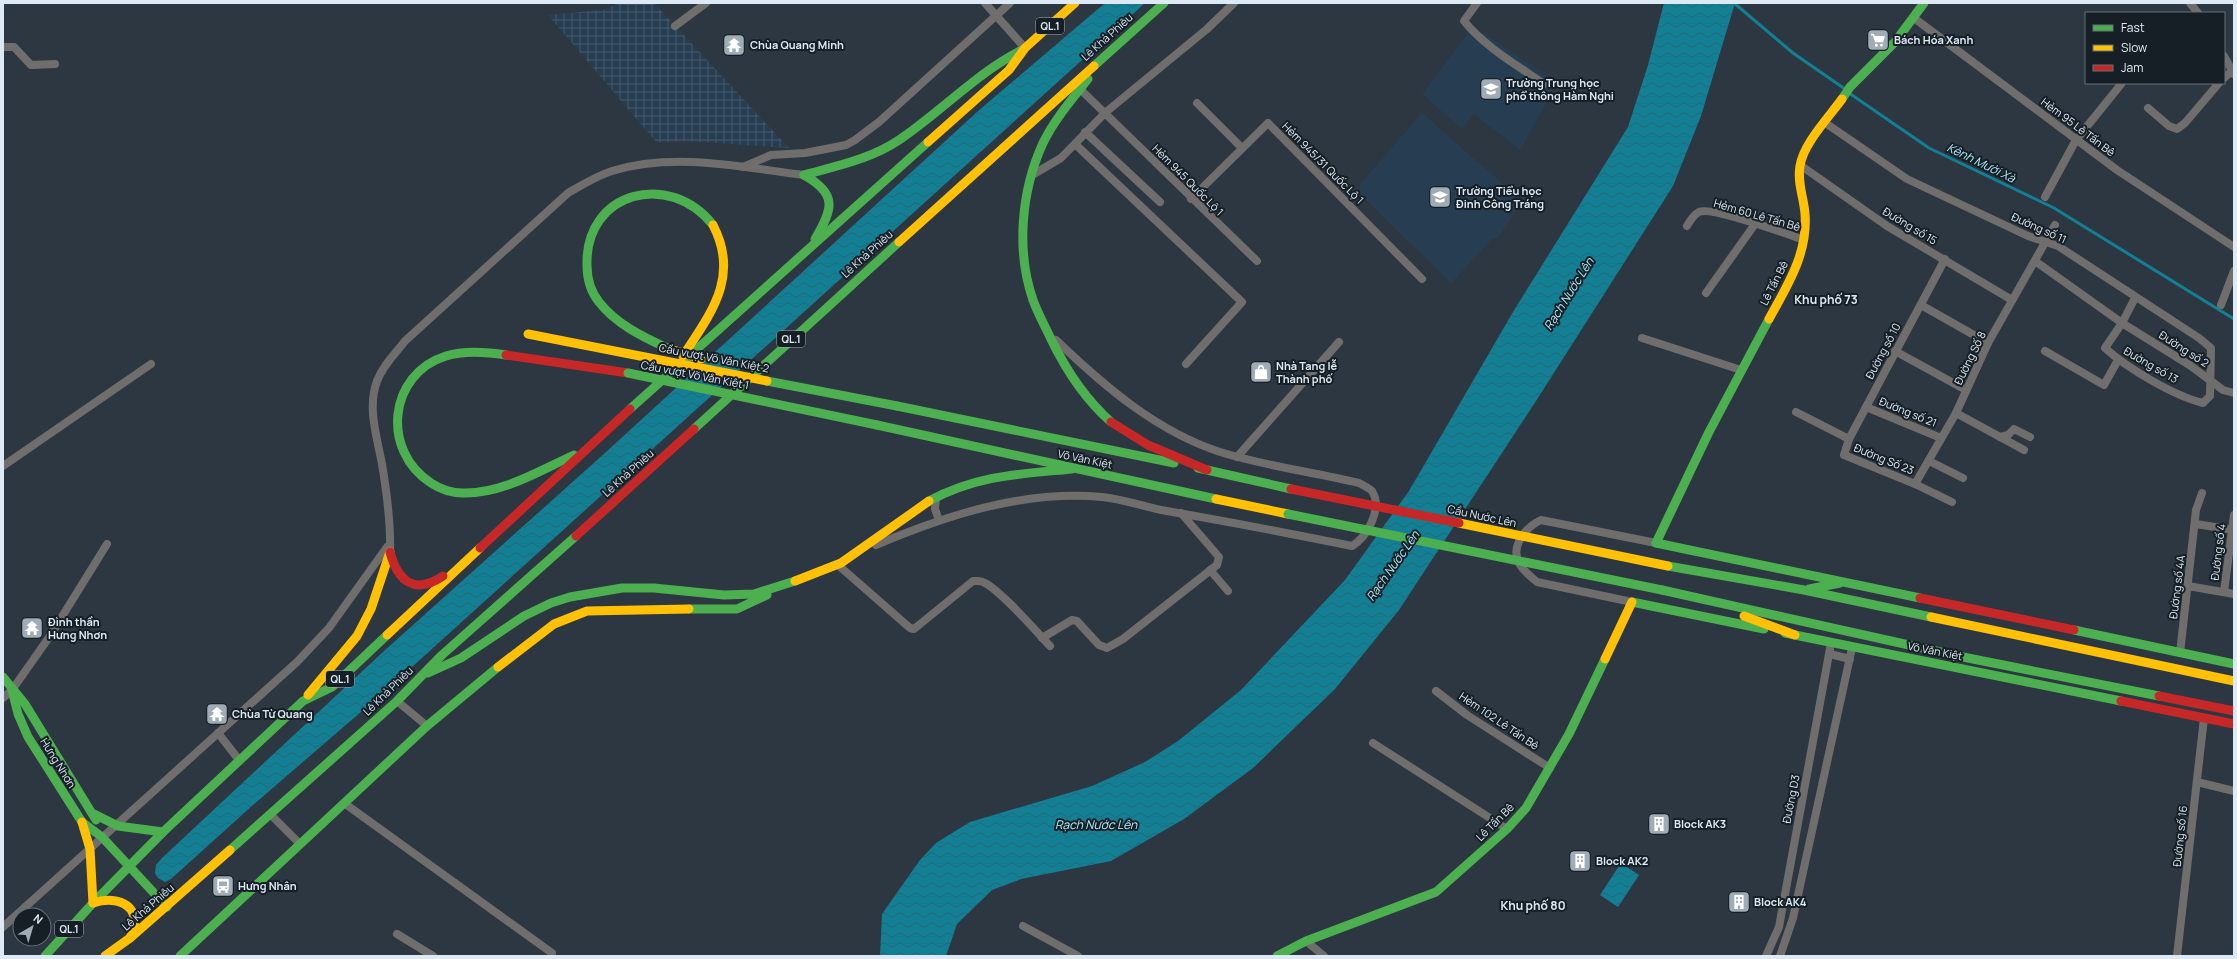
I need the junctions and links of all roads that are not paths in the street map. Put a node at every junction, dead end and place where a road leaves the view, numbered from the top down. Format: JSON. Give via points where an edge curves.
{"nodes":[{"id":1,"x":706,"y":3,"type":"edge"},
{"id":2,"x":985,"y":3,"type":"edge"},
{"id":3,"x":1010,"y":3,"type":"edge"},
{"id":4,"x":1075,"y":3,"type":"edge"},
{"id":5,"x":1164,"y":3,"type":"edge"},
{"id":6,"x":1234,"y":3,"type":"edge"},
{"id":7,"x":1477,"y":3,"type":"edge"},
{"id":8,"x":1924,"y":3,"type":"edge"},
{"id":9,"x":2190,"y":3,"type":"edge"},
{"id":10,"x":2197,"y":12,"type":"edge"},
{"id":11,"x":996,"y":16,"type":"junction"},
{"id":12,"x":1914,"y":18,"type":"junction"},
{"id":13,"x":675,"y":26,"type":"dead end"},
{"id":14,"x":3,"y":47,"type":"edge"},
{"id":15,"x":1025,"y":48,"type":"junction"},
{"id":16,"x":1107,"y":53,"type":"junction"},
{"id":17,"x":2225,"y":58,"type":"edge"},
{"id":18,"x":56,"y":64,"type":"dead end"},
{"id":19,"x":2233,"y":73,"type":"edge"},
{"id":20,"x":1544,"y":84,"type":"dead end"},
{"id":21,"x":2121,"y":84,"type":"edge"},
{"id":22,"x":2219,"y":84,"type":"edge"},
{"id":23,"x":1080,"y":89,"type":"junction"},
{"id":24,"x":1197,"y":103,"type":"dead end"},
{"id":25,"x":2148,"y":108,"type":"dead end"},
{"id":26,"x":1106,"y":112,"type":"junction"},
{"id":27,"x":1824,"y":122,"type":"junction"},
{"id":28,"x":1085,"y":132,"type":"junction"},
{"id":29,"x":2076,"y":140,"type":"junction"},
{"id":30,"x":1075,"y":144,"type":"junction"},
{"id":31,"x":1242,"y":148,"type":"junction"},
{"id":32,"x":1800,"y":165,"type":"junction"},
{"id":33,"x":742,"y":167,"type":"junction"},
{"id":34,"x":1034,"y":174,"type":"junction"},
{"id":35,"x":804,"y":175,"type":"junction"},
{"id":36,"x":2045,"y":197,"type":"dead end"},
{"id":37,"x":1191,"y":199,"type":"junction"},
{"id":38,"x":1160,"y":202,"type":"dead end"},
{"id":39,"x":1755,"y":224,"type":"junction"},
{"id":40,"x":2055,"y":225,"type":"dead end"},
{"id":41,"x":1687,"y":226,"type":"dead end"},
{"id":42,"x":1804,"y":240,"type":"junction"},
{"id":43,"x":2046,"y":243,"type":"junction"},
{"id":44,"x":2234,"y":247,"type":"edge"},
{"id":45,"x":805,"y":254,"type":"junction"},
{"id":46,"x":1945,"y":259,"type":"junction"},
{"id":47,"x":1257,"y":261,"type":"dead end"},
{"id":48,"x":2035,"y":261,"type":"junction"},
{"id":49,"x":2234,"y":271,"type":"edge"},
{"id":50,"x":1422,"y":279,"type":"dead end"},
{"id":51,"x":1706,"y":293,"type":"dead end"},
{"id":52,"x":2136,"y":298,"type":"junction"},
{"id":53,"x":2012,"y":300,"type":"junction"},
{"id":54,"x":1921,"y":305,"type":"junction"},
{"id":55,"x":2221,"y":305,"type":"dead end"},
{"id":56,"x":2122,"y":323,"type":"junction"},
{"id":57,"x":1049,"y":333,"type":"junction"},
{"id":58,"x":528,"y":334,"type":"dead end"},
{"id":59,"x":1642,"y":338,"type":"dead end"},
{"id":60,"x":1339,"y":342,"type":"dead end"},
{"id":61,"x":1988,"y":343,"type":"junction"},
{"id":62,"x":1895,"y":351,"type":"junction"},
{"id":63,"x":2045,"y":351,"type":"dead end"},
{"id":64,"x":2118,"y":360,"type":"junction"},
{"id":65,"x":152,"y":364,"type":"dead end"},
{"id":66,"x":1081,"y":364,"type":"junction"},
{"id":67,"x":1186,"y":364,"type":"dead end"},
{"id":68,"x":1741,"y":370,"type":"junction"},
{"id":69,"x":674,"y":371,"type":"junction"},
{"id":70,"x":1071,"y":375,"type":"junction"},
{"id":71,"x":2212,"y":380,"type":"junction"},
{"id":72,"x":1966,"y":390,"type":"junction"},
{"id":73,"x":2234,"y":393,"type":"edge"},
{"id":74,"x":897,"y":406,"type":"junction"},
{"id":75,"x":1866,"y":407,"type":"junction"},
{"id":76,"x":1796,"y":412,"type":"dead end"},
{"id":77,"x":1956,"y":413,"type":"junction"},
{"id":78,"x":877,"y":424,"type":"joint"},
{"id":79,"x":2000,"y":437,"type":"junction"},
{"id":80,"x":2030,"y":437,"type":"dead end"},
{"id":81,"x":1941,"y":438,"type":"junction"},
{"id":82,"x":1849,"y":439,"type":"junction"},
{"id":83,"x":584,"y":450,"type":"junction"},
{"id":84,"x":2024,"y":450,"type":"dead end"},
{"id":85,"x":1844,"y":455,"type":"joint"},
{"id":86,"x":1237,"y":457,"type":"junction"},
{"id":87,"x":1929,"y":461,"type":"junction"},
{"id":88,"x":3,"y":466,"type":"edge"},
{"id":89,"x":1072,"y":469,"type":"junction"},
{"id":90,"x":1207,"y":470,"type":"junction"},
{"id":91,"x":1963,"y":478,"type":"dead end"},
{"id":92,"x":1915,"y":484,"type":"junction"},
{"id":93,"x":1291,"y":489,"type":"joint"},
{"id":94,"x":2202,"y":493,"type":"dead end"},
{"id":95,"x":936,"y":497,"type":"junction"},
{"id":96,"x":1952,"y":502,"type":"dead end"},
{"id":97,"x":1181,"y":513,"type":"junction"},
{"id":98,"x":2234,"y":515,"type":"edge"},
{"id":99,"x":939,"y":520,"type":"junction"},
{"id":100,"x":2196,"y":524,"type":"junction"},
{"id":101,"x":2233,"y":530,"type":"edge"},
{"id":102,"x":1521,"y":536,"type":"junction"},
{"id":103,"x":107,"y":544,"type":"dead end"},
{"id":104,"x":1656,"y":544,"type":"junction"},
{"id":105,"x":390,"y":547,"type":"junction"},
{"id":106,"x":858,"y":553,"type":"junction"},
{"id":107,"x":467,"y":560,"type":"junction"},
{"id":108,"x":838,"y":565,"type":"junction"},
{"id":109,"x":1210,"y":570,"type":"junction"},
{"id":110,"x":800,"y":580,"type":"junction"},
{"id":111,"x":1840,"y":583,"type":"junction"},
{"id":112,"x":2188,"y":586,"type":"junction"},
{"id":113,"x":1804,"y":590,"type":"junction"},
{"id":114,"x":1228,"y":591,"type":"dead end"},
{"id":115,"x":2224,"y":592,"type":"junction"},
{"id":116,"x":2234,"y":594,"type":"edge"},
{"id":117,"x":1692,"y":597,"type":"junction"},
{"id":118,"x":1632,"y":602,"type":"junction"},
{"id":119,"x":1795,"y":635,"type":"junction"},
{"id":120,"x":1042,"y":638,"type":"junction"},
{"id":121,"x":1831,"y":643,"type":"junction"},
{"id":122,"x":1050,"y":646,"type":"dead end"},
{"id":123,"x":1852,"y":648,"type":"junction"},
{"id":124,"x":2180,"y":653,"type":"junction"},
{"id":125,"x":1830,"y":654,"type":"junction"},
{"id":126,"x":1850,"y":659,"type":"junction"},
{"id":127,"x":2234,"y":664,"type":"edge"},
{"id":128,"x":3,"y":677,"type":"edge"},
{"id":129,"x":420,"y":677,"type":"junction"},
{"id":130,"x":2234,"y":681,"type":"edge"},
{"id":131,"x":12,"y":690,"type":"junction"},
{"id":132,"x":1436,"y":691,"type":"dead end"},
{"id":133,"x":3,"y":698,"type":"edge"},
{"id":134,"x":303,"y":701,"type":"junction"},
{"id":135,"x":397,"y":701,"type":"junction"},
{"id":136,"x":2234,"y":711,"type":"edge"},
{"id":137,"x":2204,"y":718,"type":"junction"},
{"id":138,"x":2234,"y":724,"type":"edge"},
{"id":139,"x":427,"y":726,"type":"junction"},
{"id":140,"x":218,"y":733,"type":"junction"},
{"id":141,"x":1373,"y":743,"type":"dead end"},
{"id":142,"x":240,"y":760,"type":"junction"},
{"id":143,"x":1550,"y":768,"type":"junction"},
{"id":144,"x":2197,"y":782,"type":"junction"},
{"id":145,"x":2234,"y":791,"type":"edge"},
{"id":146,"x":344,"y":803,"type":"junction"},
{"id":147,"x":94,"y":814,"type":"junction"},
{"id":148,"x":271,"y":815,"type":"junction"},
{"id":149,"x":82,"y":822,"type":"junction"},
{"id":150,"x":115,"y":826,"type":"junction"},
{"id":151,"x":1507,"y":829,"type":"junction"},
{"id":152,"x":163,"y":832,"type":"junction"},
{"id":153,"x":102,"y":838,"type":"junction"},
{"id":154,"x":300,"y":844,"type":"junction"},
{"id":155,"x":90,"y":849,"type":"junction"},
{"id":156,"x":128,"y":866,"type":"junction"},
{"id":157,"x":93,"y":903,"type":"junction"},
{"id":158,"x":167,"y":907,"type":"junction"},
{"id":159,"x":1023,"y":926,"type":"dead end"},
{"id":160,"x":3,"y":927,"type":"edge"},
{"id":161,"x":397,"y":934,"type":"dead end"},
{"id":162,"x":130,"y":938,"type":"junction"},
{"id":163,"x":1306,"y":941,"type":"junction"},
{"id":164,"x":553,"y":955,"type":"edge"},
{"id":165,"x":45,"y":956,"type":"edge"},
{"id":166,"x":105,"y":956,"type":"edge"},
{"id":167,"x":180,"y":956,"type":"edge"},
{"id":168,"x":433,"y":956,"type":"edge"},
{"id":169,"x":1078,"y":956,"type":"edge"},
{"id":170,"x":1277,"y":956,"type":"edge"},
{"id":171,"x":1324,"y":956,"type":"edge"},
{"id":172,"x":1766,"y":956,"type":"edge"},
{"id":173,"x":1780,"y":956,"type":"edge"},
{"id":174,"x":2177,"y":956,"type":"edge"}],
"edges":[{"from":1,"to":13,"type":"street"},
{"from":2,"to":11,"type":"street"},
{"from":3,"to":11,"type":"street"},
{"from":4,"to":15,"type":"main road","number":"QL.1"},
{"from":5,"to":16,"type":"main road","name":"Lê Khả Phiêu","number":"QL.1"},
{"from":6,"to":26,"type":"street","via":[[1207,29]]},
{"from":7,"to":20,"type":"street","via":[[1464,21],[1490,45]]},
{"from":8,"to":12,"type":"main road","name":"Lê Tấn Bê"},
{"from":9,"to":10,"type":"street"},
{"from":11,"to":15,"type":"street"},
{"from":11,"to":33,"type":"street","via":[[855,140],[805,153],[771,155]]},
{"from":12,"to":27,"type":"main road","name":"Lê Tấn Bê","via":[[1895,42],[1850,87]]},
{"from":12,"to":29,"type":"street","name":"Hẻm 95 Lê Tấn Bê"},
{"from":14,"to":18,"type":"street","via":[[14,47],[31,65]]},
{"from":15,"to":35,"type":"main road","via":[[1002,60],[898,141],[861,159]]},
{"from":15,"to":45,"type":"main road","number":"QL.1","via":[[1009,70]]},
{"from":16,"to":23,"type":"main road"},
{"from":16,"to":129,"type":"main road","name":"Lê Khả Phiêu","number":"QL.1","via":[[647,472],[442,654]]},
{"from":17,"to":19,"type":"street"},
{"from":21,"to":29,"type":"street"},
{"from":22,"to":25,"type":"street","via":[[2185,124],[2177,129],[2168,126]]},
{"from":23,"to":26,"type":"street","name":"Hẻm 945 Quốc Lộ 1"},
{"from":23,"to":34,"type":"main road","via":[[1043,143]]},
{"from":24,"to":31,"type":"street"},
{"from":26,"to":28,"type":"street"},
{"from":26,"to":37,"type":"street","name":"Hẻm 945 Quốc Lộ 1"},
{"from":27,"to":32,"type":"main road","name":"Lê Tấn Bê","via":[[1809,144]]},
{"from":27,"to":43,"type":"street","name":"Đường số 11","via":[[1907,179]]},
{"from":28,"to":30,"type":"street"},
{"from":28,"to":38,"type":"street"},
{"from":29,"to":36,"type":"street"},
{"from":29,"to":44,"type":"street","name":"Hẻm 95 Lê Tấn Bê"},
{"from":30,"to":34,"type":"street","via":[[1060,158]]},
{"from":30,"to":67,"type":"street","via":[[1242,302]]},
{"from":31,"to":37,"type":"street","name":"Hẻm 945/31 Quốc Lộ 1"},
{"from":31,"to":50,"type":"street","name":"Hẻm 945/31 Quốc Lộ 1","via":[[1268,123]]},
{"from":32,"to":42,"type":"main road","name":"Lê Tấn Bê","via":[[1800,189],[1805,214]]},
{"from":32,"to":46,"type":"street","name":"Đường số 15","via":[[1882,223]]},
{"from":33,"to":35,"type":"street"},
{"from":33,"to":105,"type":"street","via":[[677,160],[612,171],[593,178],[568,193],[405,341],[383,368],[373,402],[374,424],[388,506]]},
{"from":34,"to":57,"type":"main road","via":[[1027,193],[1023,221],[1024,252],[1034,302]]},
{"from":35,"to":45,"type":"main road","via":[[816,181],[830,197],[828,219]]},
{"from":37,"to":47,"type":"street","name":"Hẻm 945 Quốc Lộ 1"},
{"from":39,"to":41,"type":"street","name":"Hẻm 60 Lê Tấn Bê","via":[[1705,211],[1694,215]]},
{"from":39,"to":42,"type":"street","name":"Hẻm 60 Lê Tấn Bê"},
{"from":39,"to":51,"type":"street"},
{"from":40,"to":43,"type":"street","name":"Đường Số 8"},
{"from":42,"to":68,"type":"main road","name":"Lê Tấn Bê","via":[[1798,265]]},
{"from":43,"to":48,"type":"street","name":"Đường Số 8"},
{"from":43,"to":52,"type":"street","name":"Đường số 11","via":[[2058,246]]},
{"from":45,"to":69,"type":"main road","number":"QL.1"},
{"from":46,"to":53,"type":"street","name":"Đường số 15"},
{"from":46,"to":54,"type":"street","name":"Đường số 10"},
{"from":48,"to":53,"type":"street","name":"Đường Số 8"},
{"from":48,"to":56,"type":"street"},
{"from":49,"to":55,"type":"street"},
{"from":52,"to":56,"type":"street"},
{"from":52,"to":71,"type":"street","name":"Đường số 11","via":[[2211,348]]},
{"from":53,"to":61,"type":"street","name":"Đường Số 8"},
{"from":54,"to":61,"type":"street"},
{"from":54,"to":62,"type":"street","name":"Đường số 10"},
{"from":56,"to":64,"type":"street","name":"Đường số 13","via":[[2105,348]]},
{"from":56,"to":71,"type":"street","name":"Đường số 2"},
{"from":57,"to":66,"type":"street"},
{"from":57,"to":70,"type":"main road"},
{"from":58,"to":74,"type":"main road","name":"Cầu vượt Võ Văn Kiệt 2","bridge":true},
{"from":59,"to":68,"type":"street"},
{"from":60,"to":86,"type":"street"},
{"from":61,"to":72,"type":"street","name":"Đường Số 8"},
{"from":62,"to":72,"type":"street"},
{"from":62,"to":75,"type":"street","name":"Đường số 10"},
{"from":63,"to":64,"type":"street","via":[[2104,385]]},
{"from":64,"to":71,"type":"street","name":"Đường số 13","via":[[2189,400],[2203,403],[2210,396]]},
{"from":65,"to":88,"type":"street"},
{"from":66,"to":70,"type":"street","via":[[1073,366]]},
{"from":66,"to":86,"type":"street","via":[[1100,381],[1169,430]]},
{"from":68,"to":104,"type":"main road","name":"Lê Tấn Bê","via":[[1680,490]]},
{"from":69,"to":74,"type":"main road","bridge":true,"via":[[709,311],[723,277],[723,250],[713,224],[687,200],[665,193],[640,194],[613,206],[594,229],[588,244],[587,275],[598,302],[621,324],[652,341],[719,365]]},
{"from":69,"to":83,"type":"main road","number":"QL.1"},
{"from":70,"to":90,"type":"main road","via":[[1084,394],[1115,424],[1142,442]]},
{"from":71,"to":73,"type":"street","name":"Đường số 2","via":[[2223,390]]},
{"from":72,"to":77,"type":"street","name":"Đường Số 8"},
{"from":74,"to":90,"type":"main road","name":"Võ Văn Kiệt"},
{"from":75,"to":81,"type":"street","name":"Đường số 21"},
{"from":75,"to":82,"type":"street","name":"Đường số 10"},
{"from":76,"to":82,"type":"street"},
{"from":77,"to":79,"type":"street"},
{"from":77,"to":81,"type":"street","name":"Đường Số 8"},
{"from":78,"to":83,"type":"main road","name":"Cầu vượt Võ Văn Kiệt 1","bridge":true,"via":[[628,374],[506,353],[474,352],[445,356],[425,366],[414,376],[405,389],[399,405],[396,421],[402,454],[424,480],[451,492],[466,494],[508,485]]},
{"from":78,"to":89,"type":"main road","name":"Võ Văn Kiệt"},
{"from":79,"to":80,"type":"street","via":[[2008,435],[2014,428]]},
{"from":79,"to":84,"type":"street"},
{"from":81,"to":87,"type":"street","name":"Đường Số 8"},
{"from":82,"to":85,"type":"street","name":"Đường số 10"},
{"from":83,"to":107,"type":"main road","number":"QL.1"},
{"from":85,"to":92,"type":"street","name":"Đường Số 23"},
{"from":86,"to":97,"type":"street","via":[[1359,483],[1371,490],[1375,500],[1372,522],[1361,540],[1352,546]]},
{"from":87,"to":91,"type":"street"},
{"from":87,"to":92,"type":"street","name":"Đường Số 8"},
{"from":89,"to":95,"type":"main road","via":[[992,477],[969,482]]},
{"from":89,"to":117,"type":"main road","name":"Võ Văn Kiệt","bridge":true},
{"from":90,"to":93,"type":"main road","name":"Võ Văn Kiệt"},
{"from":92,"to":96,"type":"street","name":"Đường Số 23"},
{"from":93,"to":102,"type":"main road","name":"Cầu Nước Lên","bridge":true},
{"from":94,"to":100,"type":"street","name":"Đường số 4A","via":[[2196,510]]},
{"from":95,"to":99,"type":"street","via":[[935,509]]},
{"from":95,"to":106,"type":"main road"},
{"from":97,"to":99,"type":"street","via":[[1102,497],[1059,497],[988,506]]},
{"from":97,"to":109,"type":"street","via":[[1219,557],[1217,564]]},
{"from":98,"to":101,"type":"street","name":"Đường số 4"},
{"from":99,"to":106,"type":"street"},
{"from":100,"to":101,"type":"street"},
{"from":100,"to":112,"type":"street","name":"Đường số 4A"},
{"from":101,"to":115,"type":"street","name":"Đường số 4"},
{"from":102,"to":104,"type":"street","via":[[1531,525],[1541,520]]},
{"from":102,"to":113,"type":"main road","name":"Cầu Nước Lên","bridge":true},
{"from":102,"to":118,"type":"street","via":[[1518,562],[1525,572],[1543,584]]},
{"from":103,"to":131,"type":"street","via":[[50,636]]},
{"from":104,"to":111,"type":"main road"},
{"from":105,"to":107,"type":"main road","via":[[392,566],[408,583],[418,586],[437,581]]},
{"from":105,"to":134,"type":"main road","via":[[371,609],[357,636]]},
{"from":105,"to":140,"type":"street","via":[[316,643]]},
{"from":106,"to":108,"type":"main road"},
{"from":107,"to":134,"type":"main road","number":"QL.1","via":[[332,687]]},
{"from":108,"to":110,"type":"main road"},
{"from":108,"to":120,"type":"street","via":[[910,628],[914,629],[973,582],[979,580],[986,583]]},
{"from":109,"to":114,"type":"street"},
{"from":109,"to":120,"type":"street","via":[[1123,639],[1107,648],[1099,645],[1077,621],[1072,620]]},
{"from":110,"to":129,"type":"main road","via":[[754,594],[724,595],[654,588],[622,588],[570,597],[550,603],[524,616],[461,658]]},
{"from":110,"to":139,"type":"main road","via":[[737,609],[622,609],[580,613],[554,624],[529,642]]},
{"from":111,"to":113,"type":"main road"},
{"from":111,"to":124,"type":"main road"},
{"from":112,"to":115,"type":"street"},
{"from":112,"to":124,"type":"street","name":"Đường số 4A"},
{"from":113,"to":130,"type":"main road"},
{"from":115,"to":116,"type":"street"},
{"from":117,"to":119,"type":"main road"},
{"from":117,"to":136,"type":"main road","name":"Võ Văn Kiệt"},
{"from":118,"to":119,"type":"main road","name":"Võ Văn Kiệt"},
{"from":118,"to":143,"type":"main road","name":"Lê Tấn Bê"},
{"from":119,"to":121,"type":"main road","name":"Võ Văn Kiệt"},
{"from":120,"to":122,"type":"street"},
{"from":121,"to":123,"type":"main road","name":"Võ Văn Kiệt"},
{"from":121,"to":125,"type":"street","name":"Đường D3"},
{"from":123,"to":126,"type":"street"},
{"from":123,"to":137,"type":"main road","name":"Võ Văn Kiệt"},
{"from":124,"to":127,"type":"main road"},
{"from":125,"to":126,"type":"street"},
{"from":125,"to":172,"type":"street","name":"Đường D3","via":[[1779,927]]},
{"from":126,"to":173,"type":"street","via":[[1793,918]]},
{"from":128,"to":131,"type":"main road","name":"Hưng Nhơn"},
{"from":129,"to":135,"type":"main road","name":"Lê Khả Phiêu","number":"QL.1"},
{"from":131,"to":133,"type":"street"},
{"from":131,"to":147,"type":"main road","name":"Hưng Nhơn","via":[[25,704]]},
{"from":131,"to":149,"type":"main road","name":"Hưng Nhơn","via":[[18,714],[28,737]]},
{"from":132,"to":143,"type":"street","name":"Hẻm 102 Lê Tấn Bê","via":[[1467,715]]},
{"from":134,"to":142,"type":"main road","number":"QL.1"},
{"from":135,"to":139,"type":"street"},
{"from":135,"to":148,"type":"main road","name":"Lê Khả Phiêu","number":"QL.1"},
{"from":137,"to":138,"type":"main road","name":"Võ Văn Kiệt"},
{"from":137,"to":144,"type":"street","name":"Đường số 16"},
{"from":139,"to":146,"type":"main road"},
{"from":140,"to":142,"type":"street"},
{"from":140,"to":150,"type":"street"},
{"from":141,"to":151,"type":"street"},
{"from":142,"to":152,"type":"main road","number":"QL.1"},
{"from":143,"to":151,"type":"main road","name":"Lê Tấn Bê","via":[[1526,808]]},
{"from":144,"to":145,"type":"street"},
{"from":144,"to":174,"type":"street","name":"Đường số 16"},
{"from":146,"to":154,"type":"main road"},
{"from":146,"to":164,"type":"street"},
{"from":147,"to":150,"type":"main road"},
{"from":147,"to":153,"type":"main road","name":"Hưng Nhơn"},
{"from":148,"to":154,"type":"street"},
{"from":148,"to":158,"type":"main road","name":"Lê Khả Phiêu","number":"QL.1"},
{"from":149,"to":153,"type":"main road","name":"Hưng Nhơn"},
{"from":149,"to":155,"type":"main road"},
{"from":150,"to":152,"type":"main road","via":[[138,831]]},
{"from":150,"to":153,"type":"street"},
{"from":151,"to":163,"type":"main road","name":"Lê Tấn Bê","via":[[1436,892]]},
{"from":152,"to":156,"type":"main road","number":"QL.1"},
{"from":153,"to":155,"type":"street"},
{"from":153,"to":156,"type":"main road","name":"Hưng Nhơn"},
{"from":154,"to":167,"type":"main road"},
{"from":155,"to":157,"type":"main road"},
{"from":155,"to":160,"type":"street"},
{"from":156,"to":157,"type":"main road","number":"QL.1"},
{"from":156,"to":158,"type":"main road","name":"Hưng Nhơn"},
{"from":157,"to":162,"type":"main road","via":[[111,898],[126,904],[133,913],[136,923]]},
{"from":157,"to":165,"type":"main road","number":"QL.1"},
{"from":158,"to":162,"type":"main road","name":"Lê Khả Phiêu","number":"QL.1"},
{"from":159,"to":169,"type":"street"},
{"from":161,"to":168,"type":"street"},
{"from":162,"to":166,"type":"main road","name":"Lê Khả Phiêu","number":"QL.1"},
{"from":163,"to":170,"type":"main road","name":"Lê Tấn Bê"},
{"from":163,"to":171,"type":"street"}]}
